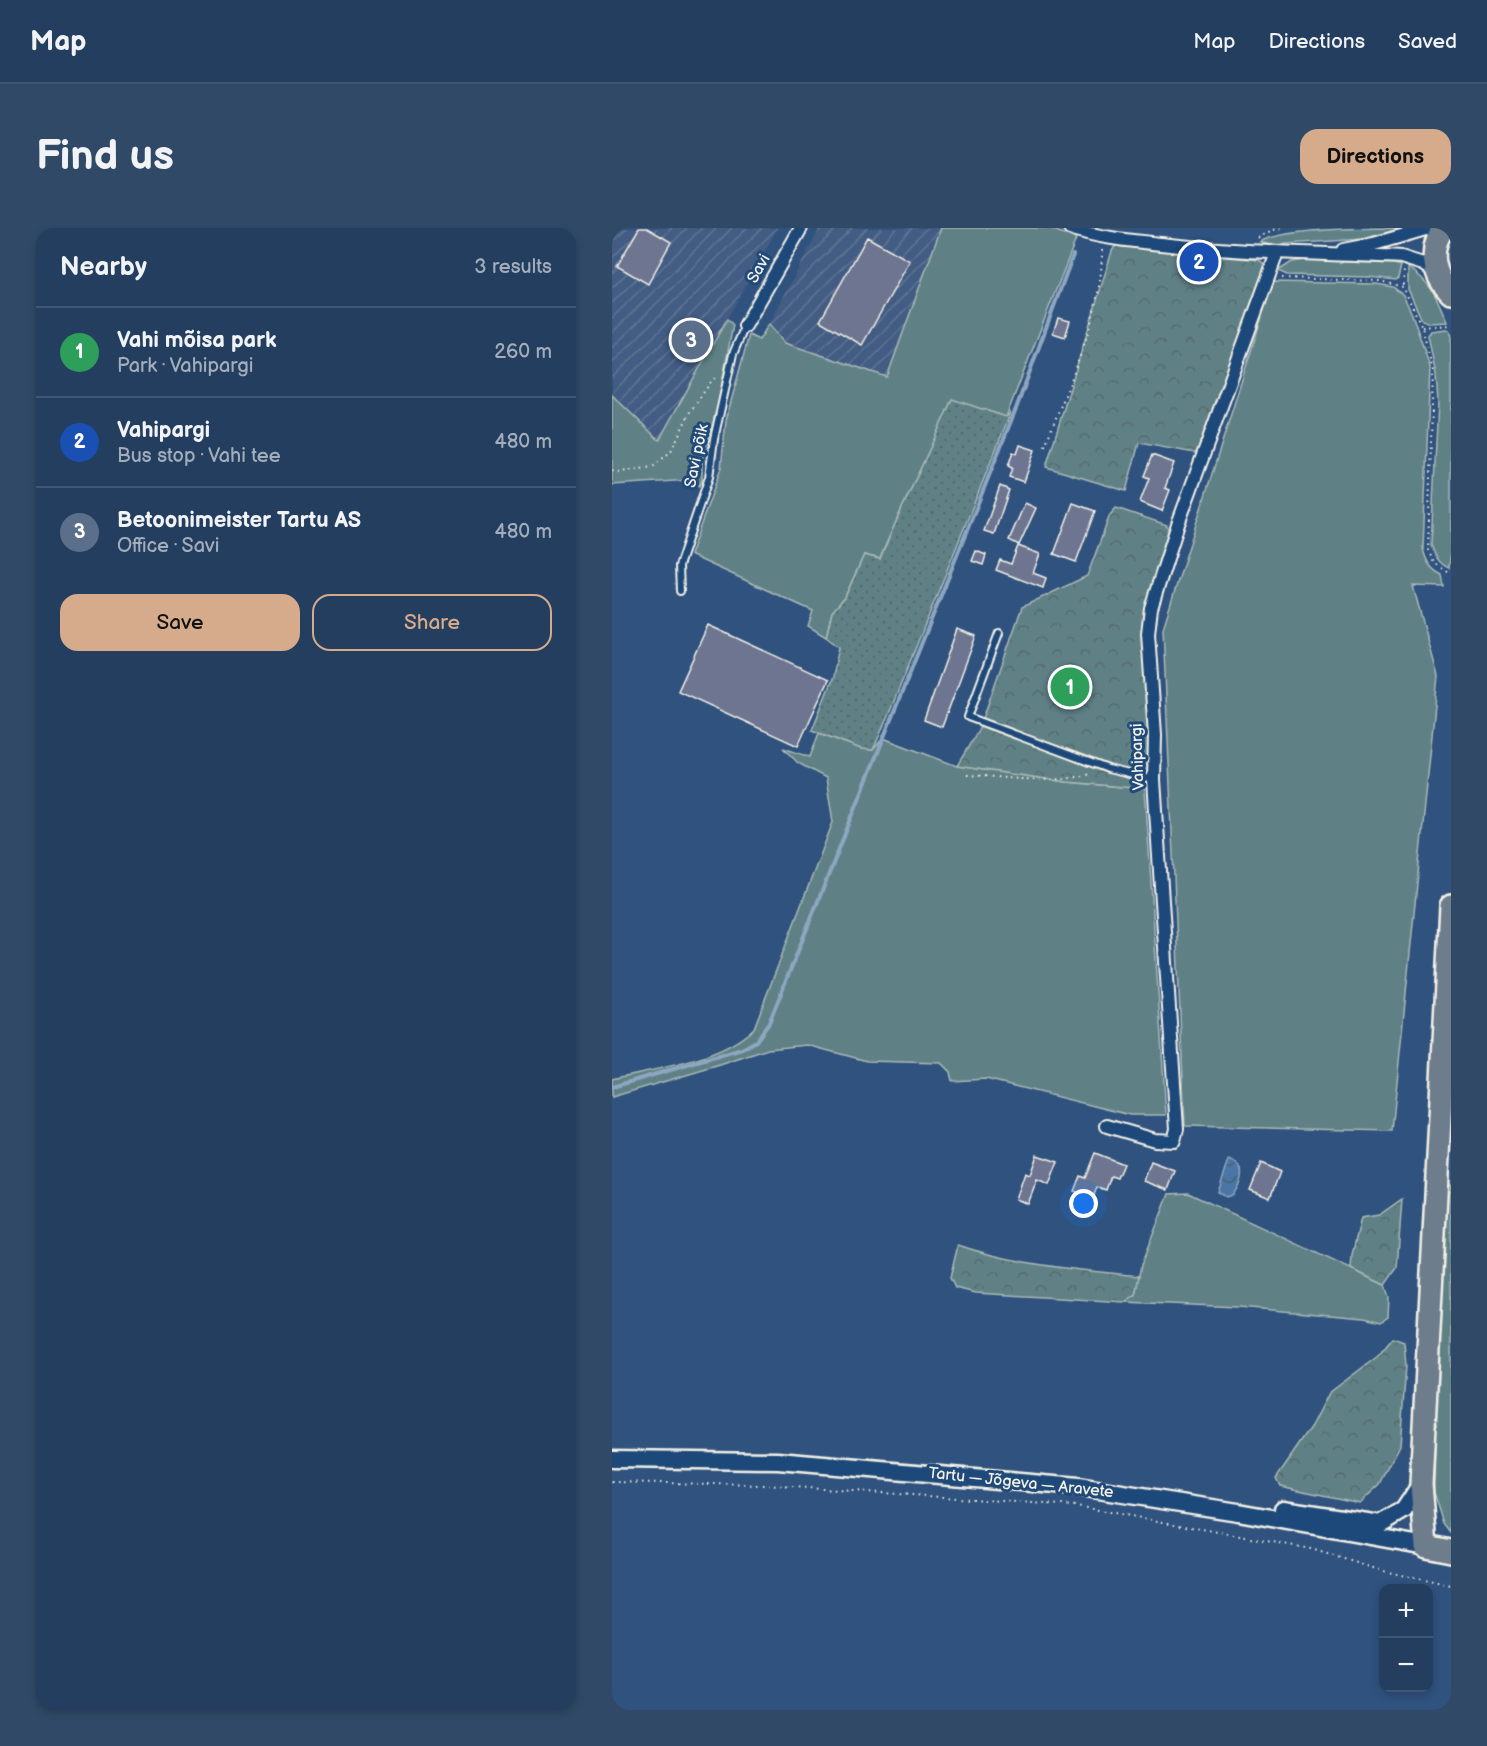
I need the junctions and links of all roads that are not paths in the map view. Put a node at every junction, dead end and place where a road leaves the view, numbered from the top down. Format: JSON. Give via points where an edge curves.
{"nodes":[{"id":1,"x":801,"y":228,"type":"edge"},
{"id":2,"x":1070,"y":228,"type":"edge"},
{"id":3,"x":1429,"y":228,"type":"edge"},
{"id":4,"x":1444,"y":228,"type":"edge"},
{"id":5,"x":1277,"y":253,"type":"junction"},
{"id":6,"x":1321,"y":254,"type":"junction"},
{"id":7,"x":1437,"y":272,"type":"junction"},
{"id":8,"x":1451,"y":294,"type":"edge"},
{"id":9,"x":745,"y":326,"type":"joint"},
{"id":10,"x":680,"y":591,"type":"dead end"},
{"id":11,"x":999,"y":633,"type":"dead end"},
{"id":12,"x":1155,"y":780,"type":"junction"},
{"id":13,"x":1451,"y":906,"type":"edge"},
{"id":14,"x":1447,"y":999,"type":"junction"},
{"id":15,"x":1451,"y":1082,"type":"edge"},
{"id":16,"x":1107,"y":1126,"type":"dead end"},
{"id":17,"x":612,"y":1460,"type":"edge"},
{"id":18,"x":1421,"y":1484,"type":"junction"},
{"id":19,"x":1238,"y":1512,"type":"junction"},
{"id":20,"x":1426,"y":1546,"type":"junction"},
{"id":21,"x":1451,"y":1551,"type":"edge"}],
"edges":[{"from":1,"to":9,"type":"street","name":"Savi"},
{"from":2,"to":5,"type":"street","via":[[1101,236],[1212,250]]},
{"from":3,"to":6,"type":"street"},
{"from":4,"to":7,"type":"highway","via":[[1435,245]]},
{"from":5,"to":6,"type":"street"},
{"from":5,"to":12,"type":"street","name":"Vahipargi","via":[[1151,608],[1148,633]]},
{"from":6,"to":7,"type":"street","via":[[1404,258]]},
{"from":7,"to":8,"type":"highway"},
{"from":9,"to":10,"type":"lane","name":"Savi põik","via":[[733,354],[709,477],[679,566]]},
{"from":11,"to":12,"type":"lane","via":[[968,717],[1108,769]]},
{"from":12,"to":16,"type":"street","name":"Vahipargi","via":[[1178,1129],[1174,1141],[1155,1140]]},
{"from":13,"to":14,"type":"highway"},
{"from":14,"to":15,"type":"highway"},
{"from":14,"to":18,"type":"highway"},
{"from":17,"to":19,"type":"main road","name":"Tartu — Jõgeva — Aravete","via":[[789,1462],[1078,1487]]},
{"from":18,"to":19,"type":"main road","via":[[1404,1510],[1380,1524],[1261,1505]]},
{"from":18,"to":20,"type":"highway"},
{"from":19,"to":20,"type":"main road","name":"Tartu — Jõgeva — Aravete"},
{"from":20,"to":21,"type":"highway"}]}
